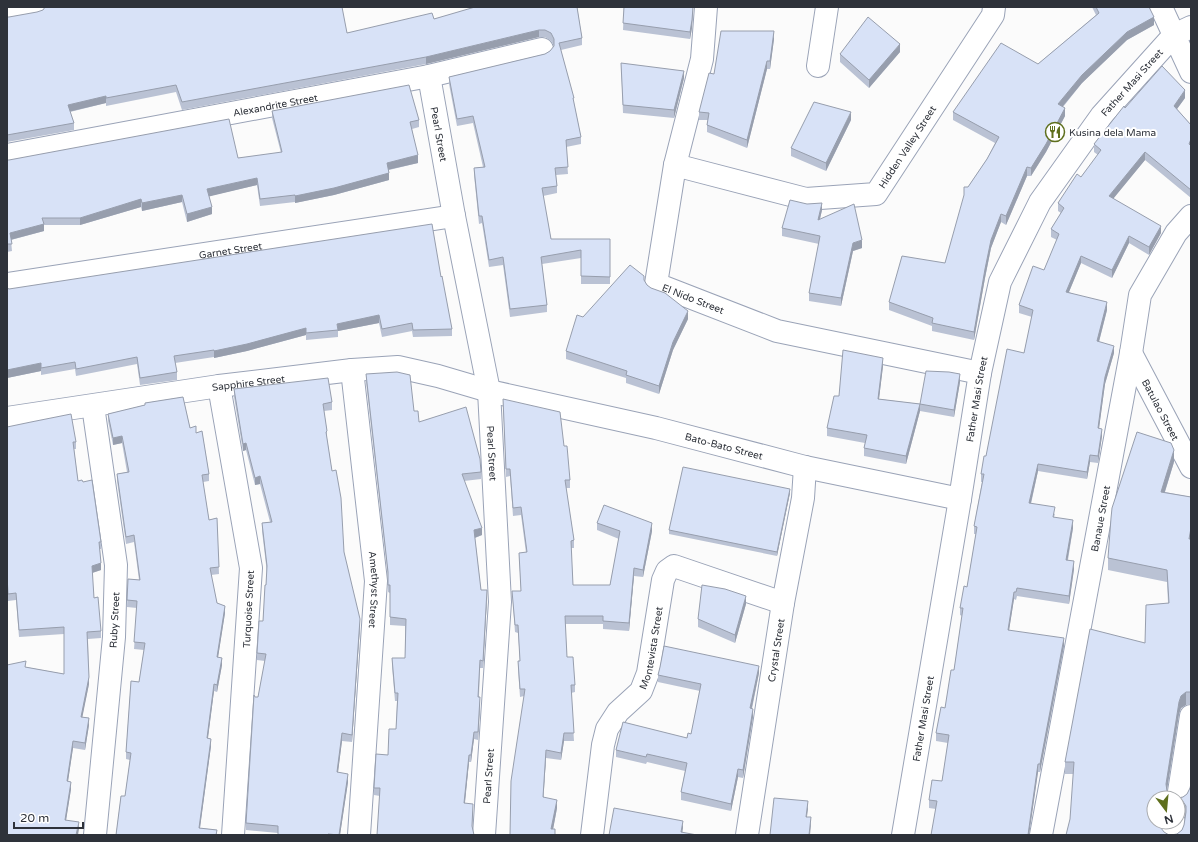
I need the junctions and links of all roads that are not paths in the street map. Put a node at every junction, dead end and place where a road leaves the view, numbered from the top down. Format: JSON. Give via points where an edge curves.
{"nodes":[{"id":1,"x":35,"y":7,"type":"edge"},
{"id":2,"x":706,"y":7,"type":"edge"},
{"id":3,"x":827,"y":7,"type":"edge"},
{"id":4,"x":994,"y":7,"type":"edge"},
{"id":5,"x":1161,"y":7,"type":"edge"},
{"id":6,"x":7,"y":12,"type":"edge"},
{"id":7,"x":1183,"y":31,"type":"edge"},
{"id":8,"x":542,"y":49,"type":"dead end"},
{"id":9,"x":818,"y":66,"type":"dead end"},
{"id":10,"x":1191,"y":72,"type":"edge"},
{"id":11,"x":429,"y":76,"type":"junction"},
{"id":12,"x":7,"y":155,"type":"edge"},
{"id":13,"x":675,"y":165,"type":"junction"},
{"id":14,"x":454,"y":216,"type":"junction"},
{"id":15,"x":1191,"y":216,"type":"edge"},
{"id":16,"x":7,"y":284,"type":"edge"},
{"id":17,"x":1131,"y":353,"type":"junction"},
{"id":18,"x":352,"y":370,"type":"junction"},
{"id":19,"x":980,"y":373,"type":"junction"},
{"id":20,"x":219,"y":386,"type":"junction"},
{"id":21,"x":489,"y":391,"type":"junction"},
{"id":22,"x":93,"y":406,"type":"junction"},
{"id":23,"x":7,"y":418,"type":"edge"},
{"id":24,"x":805,"y":467,"type":"junction"},
{"id":25,"x":1191,"y":467,"type":"edge"},
{"id":26,"x":960,"y":498,"type":"junction"},
{"id":27,"x":783,"y":603,"type":"junction"},
{"id":28,"x":1191,"y":716,"type":"edge"},
{"id":29,"x":1179,"y":790,"type":"edge"},
{"id":30,"x":95,"y":835,"type":"edge"},
{"id":31,"x":233,"y":835,"type":"edge"},
{"id":32,"x":359,"y":835,"type":"edge"},
{"id":33,"x":484,"y":835,"type":"edge"},
{"id":34,"x":592,"y":835,"type":"edge"},
{"id":35,"x":747,"y":835,"type":"edge"},
{"id":36,"x":903,"y":835,"type":"edge"},
{"id":37,"x":1041,"y":835,"type":"edge"}],
"edges":[{"from":1,"to":6,"type":"street"},
{"from":2,"to":13,"type":"street","name":"El Nido Street","via":[[702,59]]},
{"from":3,"to":9,"type":"street"},
{"from":4,"to":13,"type":"street","name":"Hidden Valley Street","via":[[992,15],[876,194],[806,199]]},
{"from":5,"to":7,"type":"street"},
{"from":7,"to":10,"type":"street"},
{"from":7,"to":19,"type":"street","name":"Father Masi Street","via":[[1102,115],[1040,202],[1000,282]]},
{"from":8,"to":11,"type":"street","name":"Alexandrite Street"},
{"from":11,"to":12,"type":"street","name":"Alexandrite Street"},
{"from":11,"to":14,"type":"street","name":"Pearl Street"},
{"from":13,"to":19,"type":"street","name":"El Nido Street","via":[[656,284],[777,331]]},
{"from":14,"to":16,"type":"street","name":"Garnet Street"},
{"from":14,"to":21,"type":"street","name":"Pearl Street"},
{"from":15,"to":17,"type":"street","name":"Banaue Street","via":[[1176,233],[1140,296]]},
{"from":17,"to":25,"type":"street","name":"Batulao Street"},
{"from":17,"to":37,"type":"street","name":"Banaue Street"},
{"from":18,"to":20,"type":"street","name":"Sapphire Street"},
{"from":18,"to":21,"type":"street","name":"Sapphire Street","via":[[398,367]]},
{"from":18,"to":32,"type":"street","name":"Amethyst Street","via":[[376,581]]},
{"from":19,"to":26,"type":"street","name":"Father Masi Street"},
{"from":20,"to":22,"type":"street","name":"Sapphire Street"},
{"from":20,"to":31,"type":"street","name":"Turquoise Street","via":[[251,568]]},
{"from":21,"to":24,"type":"street","name":"Bato-Bato Street","via":[[656,428]]},
{"from":21,"to":33,"type":"street","name":"Pearl Street","via":[[500,602]]},
{"from":22,"to":23,"type":"street","name":"Sapphire Street"},
{"from":22,"to":30,"type":"street","name":"Ruby Street","via":[[116,565],[114,637]]},
{"from":24,"to":26,"type":"street","name":"Bato-Bato Street"},
{"from":24,"to":27,"type":"street","name":"Crystal Street","via":[[803,498]]},
{"from":26,"to":36,"type":"street","name":"Father Masi Street"},
{"from":27,"to":34,"type":"street","name":"Montevista Street","via":[[674,566],[667,571],[648,673],[641,691],[618,712],[607,729]]},
{"from":27,"to":35,"type":"street","name":"Crystal Street"},
{"from":28,"to":29,"type":"street"}]}
